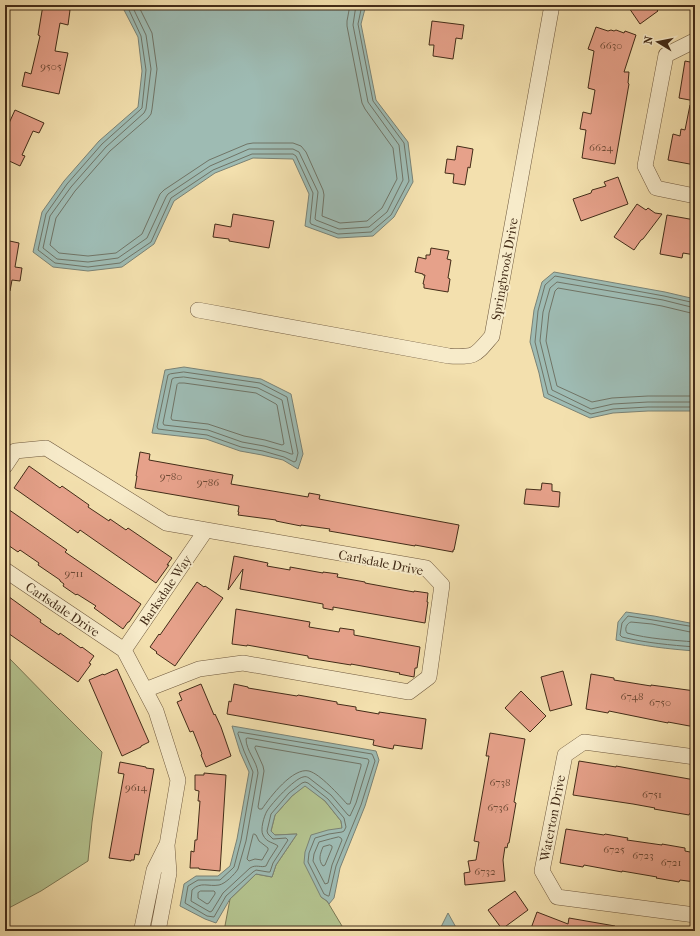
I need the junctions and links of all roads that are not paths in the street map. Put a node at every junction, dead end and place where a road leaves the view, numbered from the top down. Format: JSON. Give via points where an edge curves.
{"nodes":[{"id":1,"x":552,"y":5,"type":"edge"},
{"id":2,"x":695,"y":42,"type":"edge"},
{"id":3,"x":695,"y":196,"type":"edge"},
{"id":4,"x":198,"y":310,"type":"dead end"},
{"id":5,"x":5,"y":466,"type":"edge"},
{"id":6,"x":206,"y":530,"type":"junction"},
{"id":7,"x":5,"y":570,"type":"edge"},
{"id":8,"x":124,"y":650,"type":"junction"},
{"id":9,"x":145,"y":690,"type":"junction"},
{"id":10,"x":695,"y":757,"type":"edge"},
{"id":11,"x":167,"y":845,"type":"junction"},
{"id":12,"x":150,"y":888,"type":"junction"},
{"id":13,"x":166,"y":891,"type":"junction"},
{"id":14,"x":695,"y":915,"type":"edge"},
{"id":15,"x":144,"y":930,"type":"edge"},
{"id":16,"x":158,"y":931,"type":"edge"}],
"edges":[{"from":1,"to":4,"type":"street","name":"Springbrook Drive","via":[[492,336],[478,353],[465,357],[449,356]]},
{"from":2,"to":3,"type":"street","via":[[666,55],[646,166],[656,188]]},
{"from":5,"to":6,"type":"street","name":"Carlsdale Drive","via":[[15,451],[46,448],[166,523]]},
{"from":6,"to":8,"type":"street","name":"Barksdale Way"},
{"from":6,"to":9,"type":"street","name":"Carlsdale Drive","via":[[426,568],[442,586],[430,677],[409,692],[243,663],[199,669]]},
{"from":7,"to":8,"type":"street","name":"Carlsdale Drive"},
{"from":8,"to":9,"type":"street","name":"Carlsdale Drive"},
{"from":9,"to":11,"type":"street","name":"Carlsdale Drive","via":[[156,711],[178,780]]},
{"from":10,"to":14,"type":"street","name":"Waterton Drive","via":[[584,742],[565,755],[542,871],[556,898]]},
{"from":11,"to":12,"type":"street","name":"Carlsdale Drive","via":[[154,870]]},
{"from":11,"to":13,"type":"street","name":"Carlsdale Drive","via":[[169,873]]},
{"from":12,"to":13,"type":"street"},
{"from":12,"to":15,"type":"street","name":"Carlsdale Drive"},
{"from":13,"to":16,"type":"street","name":"Carlsdale Drive"}]}
